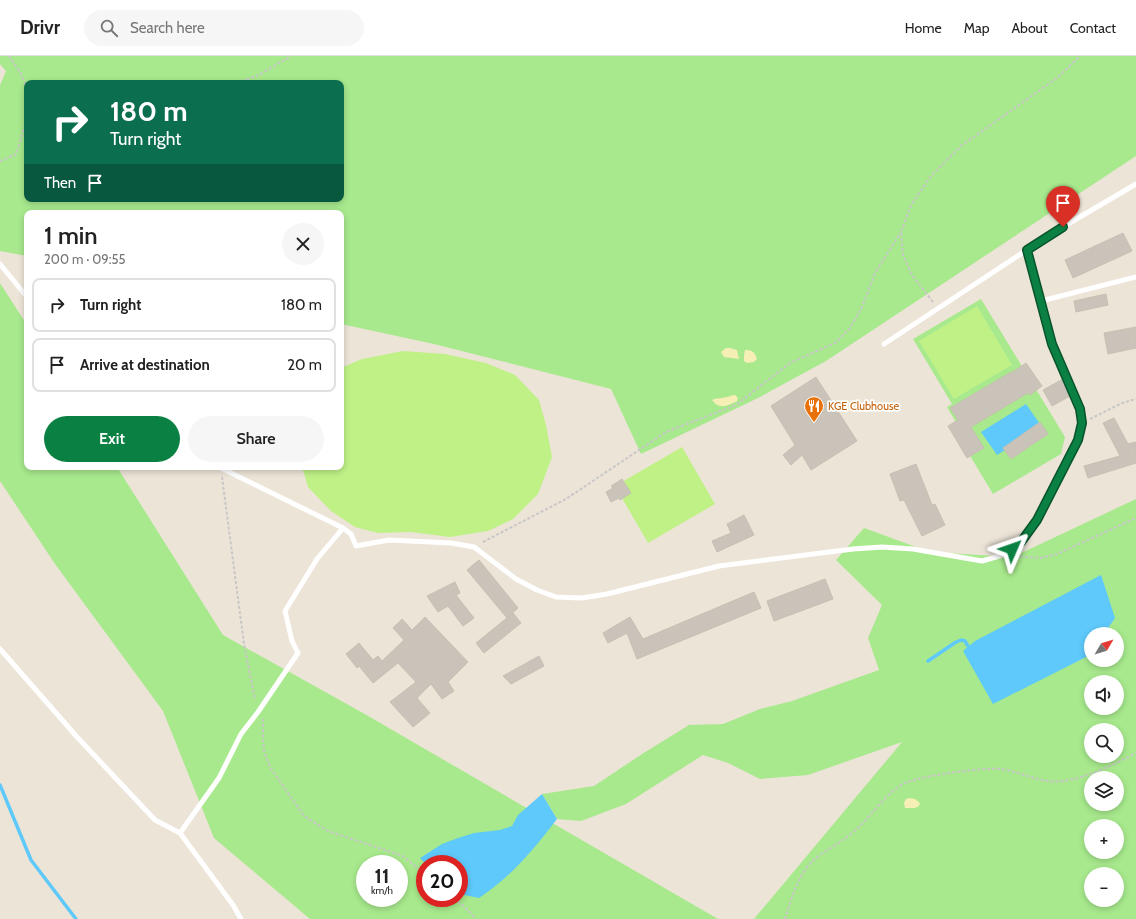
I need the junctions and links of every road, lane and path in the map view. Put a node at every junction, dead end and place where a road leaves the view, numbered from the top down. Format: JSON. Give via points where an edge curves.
{"nodes":[{"id":1,"x":9,"y":56,"type":"edge"},
{"id":2,"x":291,"y":56,"type":"edge"},
{"id":3,"x":1080,"y":56,"type":"edge"},
{"id":4,"x":245,"y":80,"type":"edge"},
{"id":5,"x":24,"y":81,"type":"edge"},
{"id":6,"x":24,"y":129,"type":"edge"},
{"id":7,"x":0,"y":161,"type":"edge"},
{"id":8,"x":1136,"y":184,"type":"edge"},
{"id":9,"x":901,"y":232,"type":"junction"},
{"id":10,"x":1027,"y":250,"type":"junction"},
{"id":11,"x":0,"y":264,"type":"edge"},
{"id":12,"x":1136,"y":277,"type":"edge"},
{"id":13,"x":24,"y":292,"type":"edge"},
{"id":14,"x":1041,"y":301,"type":"junction"},
{"id":15,"x":938,"y":308,"type":"junction"},
{"id":16,"x":884,"y":344,"type":"dead end"},
{"id":17,"x":1136,"y":399,"type":"edge"},
{"id":18,"x":1082,"y":423,"type":"junction"},
{"id":19,"x":220,"y":470,"type":"edge"},
{"id":20,"x":226,"y":470,"type":"edge"},
{"id":21,"x":1136,"y":518,"type":"edge"},
{"id":22,"x":344,"y":528,"type":"junction"},
{"id":23,"x":474,"y":547,"type":"junction"},
{"id":24,"x":1003,"y":555,"type":"junction"},
{"id":25,"x":0,"y":649,"type":"edge"},
{"id":26,"x":264,"y":702,"type":"junction"},
{"id":27,"x":258,"y":712,"type":"junction"},
{"id":28,"x":1136,"y":754,"type":"edge"},
{"id":29,"x":180,"y":833,"type":"junction"},
{"id":30,"x":416,"y":867,"type":"edge"},
{"id":31,"x":464,"y":907,"type":"edge"},
{"id":32,"x":241,"y":919,"type":"edge"},
{"id":33,"x":476,"y":919,"type":"edge"},
{"id":34,"x":785,"y":919,"type":"edge"}],
"edges":[{"from":1,"to":5,"type":"path"},
{"from":2,"to":4,"type":"path"},
{"from":3,"to":9,"type":"path","via":[[1057,78],[961,146],[931,176],[911,205]]},
{"from":6,"to":7,"type":"path","via":[[16,154]]},
{"from":8,"to":10,"type":"lane"},
{"from":9,"to":15,"type":"path","via":[[903,255],[912,275]]},
{"from":9,"to":23,"type":"path","via":[[875,273],[862,307],[850,328],[835,343],[790,363],[736,405],[666,432],[566,499]]},
{"from":10,"to":14,"type":"lane"},
{"from":10,"to":15,"type":"lane"},
{"from":11,"to":13,"type":"lane"},
{"from":12,"to":14,"type":"lane"},
{"from":14,"to":18,"type":"lane","via":[[1052,344],[1080,409]]},
{"from":15,"to":16,"type":"lane"},
{"from":17,"to":18,"type":"path","via":[[1122,403]]},
{"from":18,"to":24,"type":"lane","via":[[1078,440],[1037,520],[1021,542]]},
{"from":19,"to":27,"type":"path","via":[[244,644]]},
{"from":20,"to":22,"type":"lane"},
{"from":21,"to":24,"type":"path","via":[[1041,558]]},
{"from":22,"to":23,"type":"lane","via":[[352,534],[356,546],[389,540],[451,543]]},
{"from":22,"to":26,"type":"lane","via":[[316,559],[285,611],[292,641],[298,653]]},
{"from":23,"to":24,"type":"lane","via":[[516,579],[537,590],[556,597],[582,598],[719,566],[853,549],[913,549],[982,561]]},
{"from":25,"to":29,"type":"lane","via":[[154,820]]},
{"from":26,"to":27,"type":"lane"},
{"from":26,"to":30,"type":"path","via":[[264,752],[270,767],[304,816],[328,830],[403,856]]},
{"from":27,"to":29,"type":"lane","via":[[241,734],[219,778]]},
{"from":28,"to":34,"type":"path","via":[[1063,782],[1044,781],[1001,769],[917,778],[902,784],[854,832],[815,859],[802,873]]},
{"from":29,"to":32,"type":"lane"},
{"from":31,"to":33,"type":"path"}]}
